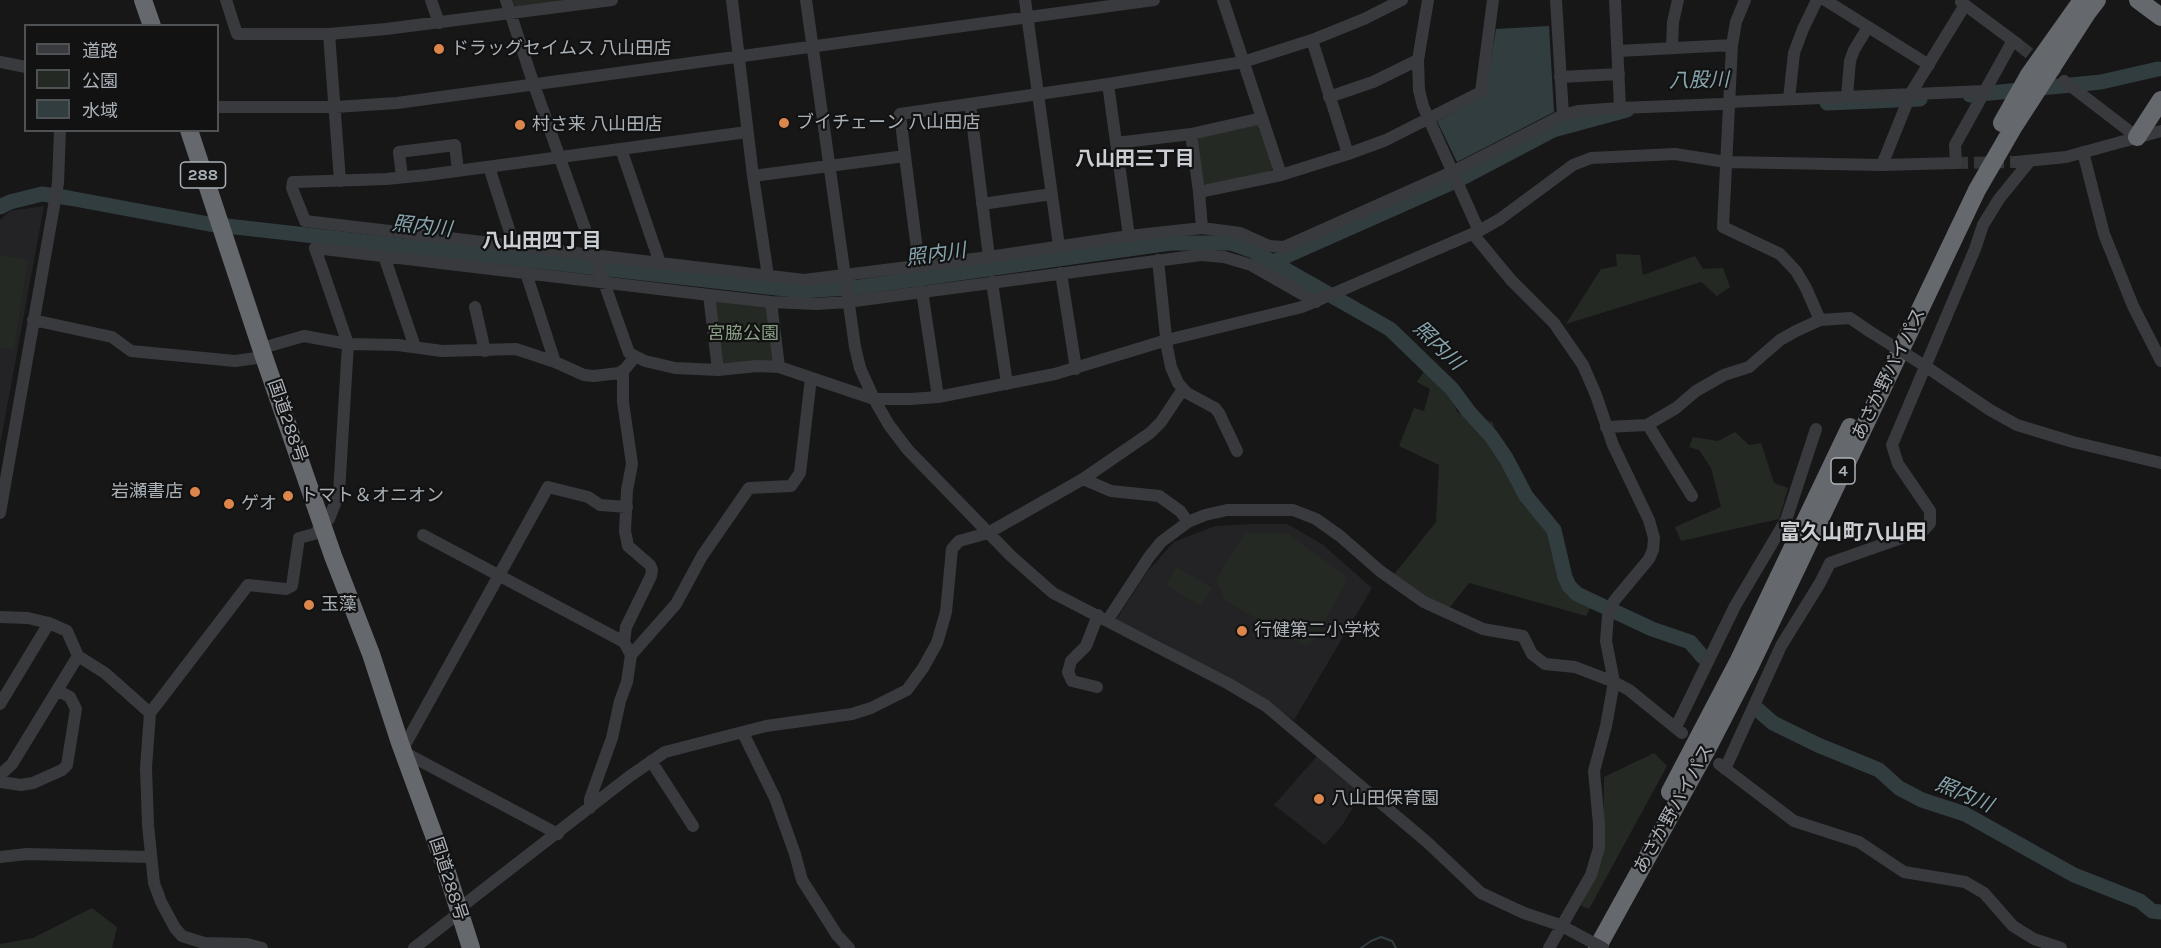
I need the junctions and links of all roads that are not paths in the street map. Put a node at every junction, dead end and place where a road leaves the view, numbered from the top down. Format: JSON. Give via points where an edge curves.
{"nodes":[{"id":1,"x":143,"y":0,"type":"edge"},
{"id":2,"x":155,"y":0,"type":"edge"},
{"id":3,"x":226,"y":0,"type":"edge"},
{"id":4,"x":431,"y":0,"type":"edge"},
{"id":5,"x":506,"y":0,"type":"edge"},
{"id":6,"x":612,"y":0,"type":"edge"},
{"id":7,"x":732,"y":0,"type":"edge"},
{"id":8,"x":806,"y":0,"type":"edge"},
{"id":9,"x":1025,"y":0,"type":"edge"},
{"id":10,"x":1154,"y":0,"type":"edge"},
{"id":11,"x":1223,"y":0,"type":"edge"},
{"id":12,"x":1402,"y":0,"type":"edge"},
{"id":13,"x":1428,"y":0,"type":"edge"},
{"id":14,"x":1493,"y":0,"type":"edge"},
{"id":15,"x":1556,"y":0,"type":"edge"},
{"id":16,"x":1615,"y":0,"type":"edge"},
{"id":17,"x":1678,"y":0,"type":"edge"},
{"id":18,"x":1745,"y":0,"type":"edge"},
{"id":19,"x":1817,"y":0,"type":"edge"},
{"id":20,"x":1825,"y":0,"type":"edge"},
{"id":21,"x":2074,"y":0,"type":"edge"},
{"id":22,"x":2082,"y":0,"type":"edge"},
{"id":23,"x":2097,"y":0,"type":"edge"},
{"id":24,"x":2107,"y":0,"type":"edge"},
{"id":25,"x":2138,"y":0,"type":"edge"},
{"id":26,"x":1962,"y":3,"type":"edge"},
{"id":27,"x":511,"y":13,"type":"junction"},
{"id":28,"x":2161,"y":17,"type":"edge"},
{"id":29,"x":1027,"y":18,"type":"junction"},
{"id":30,"x":439,"y":23,"type":"junction"},
{"id":31,"x":151,"y":24,"type":"edge"},
{"id":32,"x":163,"y":24,"type":"edge"},
{"id":33,"x":1868,"y":27,"type":"junction"},
{"id":34,"x":329,"y":34,"type":"junction"},
{"id":35,"x":1312,"y":40,"type":"junction"},
{"id":36,"x":1732,"y":45,"type":"junction"},
{"id":37,"x":812,"y":46,"type":"junction"},
{"id":38,"x":1672,"y":48,"type":"junction"},
{"id":39,"x":1618,"y":51,"type":"junction"},
{"id":40,"x":738,"y":57,"type":"junction"},
{"id":41,"x":1418,"y":60,"type":"junction"},
{"id":42,"x":0,"y":62,"type":"edge"},
{"id":43,"x":1243,"y":62,"type":"junction"},
{"id":44,"x":1929,"y":65,"type":"junction"},
{"id":45,"x":24,"y":67,"type":"edge"},
{"id":46,"x":1619,"y":74,"type":"junction"},
{"id":47,"x":1560,"y":77,"type":"junction"},
{"id":48,"x":2064,"y":81,"type":"tunnel mouth"},
{"id":49,"x":534,"y":84,"type":"junction"},
{"id":50,"x":1108,"y":84,"type":"junction"},
{"id":51,"x":1984,"y":91,"type":"junction"},
{"id":52,"x":1911,"y":93,"type":"junction"},
{"id":53,"x":1038,"y":94,"type":"junction"},
{"id":54,"x":1847,"y":96,"type":"junction"},
{"id":55,"x":1329,"y":97,"type":"junction"},
{"id":56,"x":1789,"y":99,"type":"junction"},
{"id":57,"x":1725,"y":103,"type":"junction"},
{"id":58,"x":970,"y":104,"type":"junction"},
{"id":59,"x":2158,"y":104,"type":"edge"},
{"id":60,"x":219,"y":107,"type":"edge"},
{"id":61,"x":335,"y":107,"type":"junction"},
{"id":62,"x":1620,"y":108,"type":"junction"},
{"id":63,"x":1563,"y":115,"type":"junction"},
{"id":64,"x":1262,"y":118,"type":"junction"},
{"id":65,"x":1430,"y":119,"type":"junction"},
{"id":66,"x":2008,"y":123,"type":"junction"},
{"id":67,"x":2161,"y":126,"type":"edge"},
{"id":68,"x":2161,"y":131,"type":"edge"},
{"id":69,"x":60,"y":132,"type":"edge"},
{"id":70,"x":190,"y":132,"type":"edge"},
{"id":71,"x":200,"y":132,"type":"edge"},
{"id":72,"x":747,"y":132,"type":"junction"},
{"id":73,"x":1191,"y":134,"type":"junction"},
{"id":74,"x":2137,"y":137,"type":"junction"},
{"id":75,"x":1116,"y":143,"type":"junction"},
{"id":76,"x":621,"y":149,"type":"junction"},
{"id":77,"x":2083,"y":152,"type":"junction"},
{"id":78,"x":1348,"y":154,"type":"junction"},
{"id":79,"x":905,"y":156,"type":"junction"},
{"id":80,"x":559,"y":157,"type":"junction"},
{"id":81,"x":1726,"y":162,"type":"junction"},
{"id":82,"x":1882,"y":165,"type":"junction"},
{"id":83,"x":828,"y":166,"type":"junction"},
{"id":84,"x":489,"y":167,"type":"junction"},
{"id":85,"x":458,"y":171,"type":"junction"},
{"id":86,"x":1452,"y":172,"type":"junction"},
{"id":87,"x":1281,"y":175,"type":"junction"},
{"id":88,"x":753,"y":176,"type":"junction"},
{"id":89,"x":402,"y":177,"type":"junction"},
{"id":90,"x":340,"y":181,"type":"junction"},
{"id":91,"x":1199,"y":192,"type":"junction"},
{"id":92,"x":1052,"y":194,"type":"junction"},
{"id":93,"x":982,"y":204,"type":"junction"},
{"id":94,"x":222,"y":218,"type":"junction"},
{"id":95,"x":1202,"y":228,"type":"junction"},
{"id":96,"x":1476,"y":233,"type":"junction"},
{"id":97,"x":1129,"y":236,"type":"junction"},
{"id":98,"x":514,"y":245,"type":"junction"},
{"id":99,"x":1059,"y":246,"type":"junction"},
{"id":100,"x":594,"y":255,"type":"junction"},
{"id":101,"x":384,"y":256,"type":"junction"},
{"id":102,"x":989,"y":257,"type":"junction"},
{"id":103,"x":1158,"y":260,"type":"junction"},
{"id":104,"x":660,"y":263,"type":"junction"},
{"id":105,"x":919,"y":266,"type":"junction"},
{"id":106,"x":526,"y":273,"type":"junction"},
{"id":107,"x":1062,"y":273,"type":"junction"},
{"id":108,"x":844,"y":275,"type":"junction"},
{"id":109,"x":768,"y":276,"type":"junction"},
{"id":110,"x":604,"y":282,"type":"junction"},
{"id":111,"x":992,"y":282,"type":"junction"},
{"id":112,"x":922,"y":291,"type":"junction"},
{"id":113,"x":709,"y":295,"type":"junction"},
{"id":114,"x":771,"y":302,"type":"junction"},
{"id":115,"x":847,"y":302,"type":"junction"},
{"id":116,"x":1316,"y":302,"type":"junction"},
{"id":117,"x":475,"y":307,"type":"dead end"},
{"id":118,"x":33,"y":320,"type":"junction"},
{"id":119,"x":1820,"y":320,"type":"junction"},
{"id":120,"x":1167,"y":340,"type":"junction"},
{"id":121,"x":348,"y":344,"type":"junction"},
{"id":122,"x":415,"y":347,"type":"junction"},
{"id":123,"x":485,"y":351,"type":"junction"},
{"id":124,"x":266,"y":352,"type":"junction"},
{"id":125,"x":635,"y":357,"type":"junction"},
{"id":126,"x":555,"y":362,"type":"junction"},
{"id":127,"x":2161,"y":362,"type":"edge"},
{"id":128,"x":1925,"y":366,"type":"junction"},
{"id":129,"x":779,"y":367,"type":"junction"},
{"id":130,"x":1076,"y":369,"type":"junction"},
{"id":131,"x":717,"y":370,"type":"junction"},
{"id":132,"x":623,"y":371,"type":"junction"},
{"id":133,"x":811,"y":378,"type":"junction"},
{"id":134,"x":1007,"y":384,"type":"junction"},
{"id":135,"x":1183,"y":389,"type":"junction"},
{"id":136,"x":938,"y":397,"type":"junction"},
{"id":137,"x":874,"y":399,"type":"junction"},
{"id":138,"x":1648,"y":424,"type":"junction"},
{"id":139,"x":1606,"y":427,"type":"junction"},
{"id":140,"x":1816,"y":429,"type":"dead end"},
{"id":141,"x":1237,"y":451,"type":"dead end"},
{"id":142,"x":2161,"y":463,"type":"edge"},
{"id":143,"x":1083,"y":479,"type":"junction"},
{"id":144,"x":2,"y":484,"type":"edge"},
{"id":145,"x":1692,"y":496,"type":"dead end"},
{"id":146,"x":627,"y":507,"type":"junction"},
{"id":147,"x":0,"y":513,"type":"edge"},
{"id":148,"x":1188,"y":522,"type":"junction"},
{"id":149,"x":326,"y":523,"type":"junction"},
{"id":150,"x":988,"y":533,"type":"junction"},
{"id":151,"x":423,"y":535,"type":"dead end"},
{"id":152,"x":499,"y":576,"type":"junction"},
{"id":153,"x":0,"y":617,"type":"edge"},
{"id":154,"x":1103,"y":618,"type":"junction"},
{"id":155,"x":49,"y":623,"type":"junction"},
{"id":156,"x":624,"y":642,"type":"junction"},
{"id":157,"x":631,"y":655,"type":"junction"},
{"id":158,"x":78,"y":656,"type":"junction"},
{"id":159,"x":0,"y":679,"type":"edge"},
{"id":160,"x":1614,"y":682,"type":"junction"},
{"id":161,"x":12,"y":686,"type":"junction"},
{"id":162,"x":1097,"y":687,"type":"dead end"},
{"id":163,"x":57,"y":690,"type":"junction"},
{"id":164,"x":0,"y":704,"type":"edge"},
{"id":165,"x":150,"y":713,"type":"junction"},
{"id":166,"x":743,"y":734,"type":"junction"},
{"id":167,"x":409,"y":750,"type":"junction"},
{"id":168,"x":651,"y":761,"type":"junction"},
{"id":169,"x":0,"y":775,"type":"edge"},
{"id":170,"x":0,"y":782,"type":"edge"},
{"id":171,"x":590,"y":808,"type":"junction"},
{"id":172,"x":693,"y":826,"type":"dead end"},
{"id":173,"x":558,"y":834,"type":"junction"},
{"id":174,"x":0,"y":857,"type":"edge"},
{"id":175,"x":150,"y":857,"type":"junction"},
{"id":176,"x":462,"y":909,"type":"junction"},
{"id":177,"x":1560,"y":925,"type":"junction"},
{"id":178,"x":262,"y":948,"type":"edge"},
{"id":179,"x":414,"y":948,"type":"edge"},
{"id":180,"x":471,"y":948,"type":"edge"},
{"id":181,"x":480,"y":948,"type":"edge"},
{"id":182,"x":849,"y":948,"type":"edge"},
{"id":183,"x":1549,"y":948,"type":"edge"},
{"id":184,"x":1583,"y":948,"type":"edge"},
{"id":185,"x":1597,"y":948,"type":"edge"},
{"id":186,"x":1603,"y":948,"type":"edge"},
{"id":187,"x":2061,"y":948,"type":"edge"}],
"edges":[{"from":1,"to":31,"type":"highway"},
{"from":2,"to":32,"type":"highway"},
{"from":3,"to":34,"type":"street","via":[[237,34]]},
{"from":4,"to":30,"type":"street"},
{"from":5,"to":27,"type":"street"},
{"from":6,"to":27,"type":"street"},
{"from":7,"to":40,"type":"street"},
{"from":8,"to":37,"type":"street"},
{"from":9,"to":29,"type":"street"},
{"from":10,"to":29,"type":"street"},
{"from":11,"to":43,"type":"street"},
{"from":12,"to":35,"type":"street"},
{"from":13,"to":41,"type":"street"},
{"from":14,"to":65,"type":"street","via":[[1481,92]]},
{"from":15,"to":47,"type":"street"},
{"from":16,"to":39,"type":"street"},
{"from":17,"to":38,"type":"street"},
{"from":18,"to":36,"type":"street"},
{"from":19,"to":56,"type":"street","via":[[1794,53]]},
{"from":20,"to":33,"type":"street"},
{"from":21,"to":66,"type":"highway","via":[[2009,99]]},
{"from":22,"to":66,"type":"highway","name":"あさか野バイパス","number":"4","via":[[2030,75]]},
{"from":23,"to":66,"type":"highway","name":"あさか野バイパス","number":"4"},
{"from":24,"to":66,"type":"highway","via":[[2028,114]]},
{"from":25,"to":28,"type":"highway"},
{"from":26,"to":44,"type":"street"},
{"from":26,"to":51,"type":"street","via":[[2016,44]]},
{"from":27,"to":30,"type":"street"},
{"from":27,"to":49,"type":"street"},
{"from":29,"to":37,"type":"street"},
{"from":29,"to":53,"type":"street"},
{"from":30,"to":34,"type":"street"},
{"from":33,"to":44,"type":"street"},
{"from":33,"to":54,"type":"street","via":[[1850,61]]},
{"from":34,"to":61,"type":"street"},
{"from":35,"to":43,"type":"street"},
{"from":35,"to":55,"type":"street"},
{"from":36,"to":38,"type":"street"},
{"from":36,"to":57,"type":"street"},
{"from":37,"to":40,"type":"street"},
{"from":37,"to":83,"type":"street"},
{"from":38,"to":39,"type":"street"},
{"from":39,"to":46,"type":"street"},
{"from":40,"to":49,"type":"street"},
{"from":40,"to":72,"type":"street"},
{"from":41,"to":55,"type":"street","via":[[1373,82]]},
{"from":41,"to":65,"type":"street","via":[[1419,90]]},
{"from":42,"to":45,"type":"street"},
{"from":43,"to":50,"type":"street"},
{"from":43,"to":64,"type":"street"},
{"from":44,"to":52,"type":"street"},
{"from":46,"to":47,"type":"street"},
{"from":46,"to":62,"type":"street"},
{"from":47,"to":63,"type":"street"},
{"from":48,"to":74,"type":"street"},
{"from":49,"to":61,"type":"street","via":[[397,103]]},
{"from":49,"to":80,"type":"street"},
{"from":50,"to":53,"type":"street"},
{"from":50,"to":75,"type":"street"},
{"from":51,"to":52,"type":"street"},
{"from":51,"to":82,"type":"street","via":[[1955,146],[1956,163]]},
{"from":52,"to":54,"type":"street"},
{"from":52,"to":82,"type":"street"},
{"from":53,"to":58,"type":"street"},
{"from":53,"to":92,"type":"street"},
{"from":54,"to":56,"type":"street"},
{"from":55,"to":78,"type":"street"},
{"from":56,"to":57,"type":"street"},
{"from":57,"to":62,"type":"street"},
{"from":57,"to":81,"type":"street"},
{"from":58,"to":79,"type":"street","via":[[900,114]]},
{"from":58,"to":93,"type":"street"},
{"from":59,"to":67,"type":"highway","via":[[2156,117]]},
{"from":59,"to":74,"type":"highway"},
{"from":60,"to":61,"type":"street"},
{"from":61,"to":90,"type":"street"},
{"from":62,"to":63,"type":"street"},
{"from":63,"to":86,"type":"street"},
{"from":64,"to":73,"type":"street"},
{"from":64,"to":87,"type":"street"},
{"from":65,"to":78,"type":"street"},
{"from":65,"to":86,"type":"street"},
{"from":66,"to":184,"type":"highway","name":"あさか野バイパス","number":"4","via":[[1948,224],[1738,662]]},
{"from":66,"to":185,"type":"highway","name":"あさか野バイパス","number":"4","via":[[1751,664]]},
{"from":68,"to":74,"type":"street"},
{"from":69,"to":118,"type":"street","via":[[57,188]]},
{"from":70,"to":94,"type":"highway","name":"国道288号","number":"288"},
{"from":71,"to":94,"type":"highway","name":"国道288号","number":"288"},
{"from":72,"to":76,"type":"street"},
{"from":72,"to":88,"type":"street"},
{"from":73,"to":75,"type":"street"},
{"from":73,"to":91,"type":"street"},
{"from":74,"to":77,"type":"street"},
{"from":75,"to":97,"type":"street"},
{"from":76,"to":80,"type":"street"},
{"from":76,"to":104,"type":"street"},
{"from":77,"to":127,"type":"street","via":[[2104,234]]},
{"from":77,"to":128,"type":"street","via":[[2022,162],[1983,225]]},
{"from":78,"to":87,"type":"street"},
{"from":79,"to":83,"type":"street"},
{"from":79,"to":105,"type":"street"},
{"from":80,"to":84,"type":"street"},
{"from":80,"to":100,"type":"street"},
{"from":81,"to":82,"type":"street"},
{"from":81,"to":96,"type":"street","via":[[1675,154],[1585,159]]},
{"from":81,"to":119,"type":"street","via":[[1723,227],[1780,254],[1806,288]]},
{"from":83,"to":88,"type":"street"},
{"from":83,"to":108,"type":"street"},
{"from":84,"to":85,"type":"street"},
{"from":84,"to":98,"type":"street"},
{"from":85,"to":89,"type":"street"},
{"from":85,"to":89,"type":"street","via":[[455,145],[399,152]]},
{"from":86,"to":95,"type":"street","via":[[1284,247],[1269,246],[1240,233]]},
{"from":86,"to":96,"type":"street"},
{"from":87,"to":91,"type":"street"},
{"from":88,"to":109,"type":"street"},
{"from":89,"to":90,"type":"street"},
{"from":90,"to":98,"type":"street","via":[[293,182],[305,221]]},
{"from":91,"to":95,"type":"street"},
{"from":92,"to":93,"type":"street"},
{"from":92,"to":99,"type":"street"},
{"from":93,"to":102,"type":"street"},
{"from":94,"to":124,"type":"highway","name":"国道288号","number":"288"},
{"from":95,"to":97,"type":"street"},
{"from":96,"to":116,"type":"street"},
{"from":96,"to":139,"type":"street","via":[[1511,280],[1554,323],[1583,365]]},
{"from":97,"to":99,"type":"street"},
{"from":98,"to":100,"type":"street"},
{"from":99,"to":102,"type":"street"},
{"from":100,"to":104,"type":"street"},
{"from":100,"to":110,"type":"street"},
{"from":101,"to":106,"type":"street"},
{"from":101,"to":121,"type":"street","via":[[315,248]]},
{"from":101,"to":122,"type":"street"},
{"from":102,"to":105,"type":"street"},
{"from":103,"to":107,"type":"street"},
{"from":103,"to":116,"type":"street","via":[[1201,255],[1238,261]]},
{"from":103,"to":120,"type":"street"},
{"from":104,"to":109,"type":"street"},
{"from":105,"to":108,"type":"street"},
{"from":106,"to":110,"type":"street"},
{"from":106,"to":126,"type":"street"},
{"from":107,"to":111,"type":"street"},
{"from":107,"to":130,"type":"street"},
{"from":108,"to":109,"type":"street","via":[[804,280]]},
{"from":108,"to":115,"type":"street"},
{"from":110,"to":113,"type":"street"},
{"from":110,"to":125,"type":"street","via":[[629,353]]},
{"from":111,"to":112,"type":"street"},
{"from":111,"to":134,"type":"street"},
{"from":112,"to":115,"type":"street"},
{"from":112,"to":136,"type":"street"},
{"from":113,"to":114,"type":"street"},
{"from":113,"to":131,"type":"street"},
{"from":114,"to":115,"type":"street"},
{"from":114,"to":129,"type":"street"},
{"from":115,"to":137,"type":"street","via":[[860,368]]},
{"from":116,"to":120,"type":"street"},
{"from":117,"to":123,"type":"street"},
{"from":118,"to":124,"type":"street","via":[[112,337],[131,351],[235,361]]},
{"from":118,"to":144,"type":"street"},
{"from":119,"to":128,"type":"street","bridge":true,"via":[[1850,318]]},
{"from":119,"to":138,"type":"street","via":[[1780,340],[1749,366],[1696,391]]},
{"from":120,"to":130,"type":"street"},
{"from":120,"to":135,"type":"street","via":[[1171,367]]},
{"from":121,"to":122,"type":"street"},
{"from":121,"to":124,"type":"street","via":[[304,336]]},
{"from":121,"to":149,"type":"street","via":[[339,493]]},
{"from":122,"to":123,"type":"street"},
{"from":123,"to":126,"type":"street","via":[[518,349]]},
{"from":124,"to":149,"type":"highway","name":"国道288号","number":"288"},
{"from":125,"to":131,"type":"street","via":[[657,366]]},
{"from":125,"to":132,"type":"street"},
{"from":126,"to":132,"type":"street","via":[[589,375]]},
{"from":128,"to":142,"type":"street","via":[[2017,424]]},
{"from":128,"to":187,"type":"street","via":[[1892,445],[1898,464],[1930,512],[1930,523],[1924,530],[1830,563],[1780,646],[1722,766],[1794,820],[1859,842],[1904,872],[1965,882],[1984,893],[2013,926],[2034,939]]},
{"from":129,"to":131,"type":"street"},
{"from":129,"to":133,"type":"street"},
{"from":130,"to":134,"type":"street"},
{"from":132,"to":146,"type":"street","via":[[622,402],[632,464]]},
{"from":133,"to":137,"type":"street"},
{"from":133,"to":157,"type":"street","via":[[800,473],[791,486],[749,488],[702,556],[676,604]]},
{"from":134,"to":136,"type":"street"},
{"from":135,"to":141,"type":"street","via":[[1218,411]]},
{"from":135,"to":143,"type":"street","via":[[1150,434]]},
{"from":136,"to":137,"type":"street"},
{"from":137,"to":150,"type":"street","via":[[908,450]]},
{"from":138,"to":139,"type":"street"},
{"from":138,"to":145,"type":"street"},
{"from":139,"to":160,"type":"street","via":[[1654,538],[1653,550],[1643,568],[1614,601],[1608,616],[1606,640]]},
{"from":140,"to":160,"type":"street","via":[[1786,520],[1735,606],[1679,730]]},
{"from":143,"to":148,"type":"street","via":[[1111,490],[1159,496]]},
{"from":143,"to":150,"type":"street"},
{"from":144,"to":147,"type":"street"},
{"from":146,"to":152,"type":"street","via":[[600,505],[588,497],[548,487]]},
{"from":146,"to":156,"type":"street","via":[[627,543],[652,570],[626,627]]},
{"from":148,"to":154,"type":"street","via":[[1161,542]]},
{"from":148,"to":160,"type":"street","via":[[1227,510],[1293,510],[1316,519],[1424,602],[1483,629],[1523,636],[1532,654],[1545,664],[1575,667]]},
{"from":149,"to":165,"type":"street","via":[[314,534],[299,538],[292,586],[286,589],[248,585]]},
{"from":149,"to":167,"type":"highway","name":"国道288号","number":"288"},
{"from":149,"to":176,"type":"highway","name":"国道288号","number":"288","via":[[400,743]]},
{"from":150,"to":154,"type":"street","via":[[1053,593]]},
{"from":150,"to":166,"type":"street","via":[[959,541],[952,549],[946,612],[938,643],[907,690],[852,714],[766,726]]},
{"from":151,"to":152,"type":"street"},
{"from":152,"to":156,"type":"street"},
{"from":152,"to":167,"type":"street"},
{"from":153,"to":155,"type":"street"},
{"from":154,"to":162,"type":"street","via":[[1086,646],[1071,661],[1068,672],[1072,681]]},
{"from":154,"to":177,"type":"street","via":[[1266,706],[1427,842],[1481,893]]},
{"from":155,"to":158,"type":"street","via":[[67,631]]},
{"from":155,"to":161,"type":"street"},
{"from":156,"to":157,"type":"street"},
{"from":157,"to":171,"type":"street","via":[[612,738]]},
{"from":158,"to":163,"type":"street"},
{"from":158,"to":165,"type":"street","via":[[105,673]]},
{"from":159,"to":161,"type":"street"},
{"from":160,"to":177,"type":"street","via":[[1594,771],[1599,848],[1591,875]]},
{"from":161,"to":164,"type":"street"},
{"from":163,"to":169,"type":"street","via":[[12,764]]},
{"from":163,"to":170,"type":"street","via":[[73,700],[76,709],[66,767],[33,783]]},
{"from":165,"to":175,"type":"street","via":[[146,773]]},
{"from":166,"to":168,"type":"street","via":[[665,752]]},
{"from":166,"to":182,"type":"street","via":[[775,798],[802,880]]},
{"from":167,"to":173,"type":"street"},
{"from":167,"to":176,"type":"highway","name":"国道288号","number":"288"},
{"from":168,"to":171,"type":"street"},
{"from":168,"to":172,"type":"street"},
{"from":171,"to":173,"type":"street"},
{"from":173,"to":176,"type":"street"},
{"from":174,"to":175,"type":"street"},
{"from":175,"to":178,"type":"street","via":[[157,893],[182,936],[204,943]]},
{"from":176,"to":179,"type":"street"},
{"from":176,"to":180,"type":"highway","name":"国道288号","number":"288"},
{"from":176,"to":181,"type":"highway","name":"国道288号","number":"288"},
{"from":177,"to":183,"type":"street"},
{"from":177,"to":186,"type":"street","bridge":true}]}
